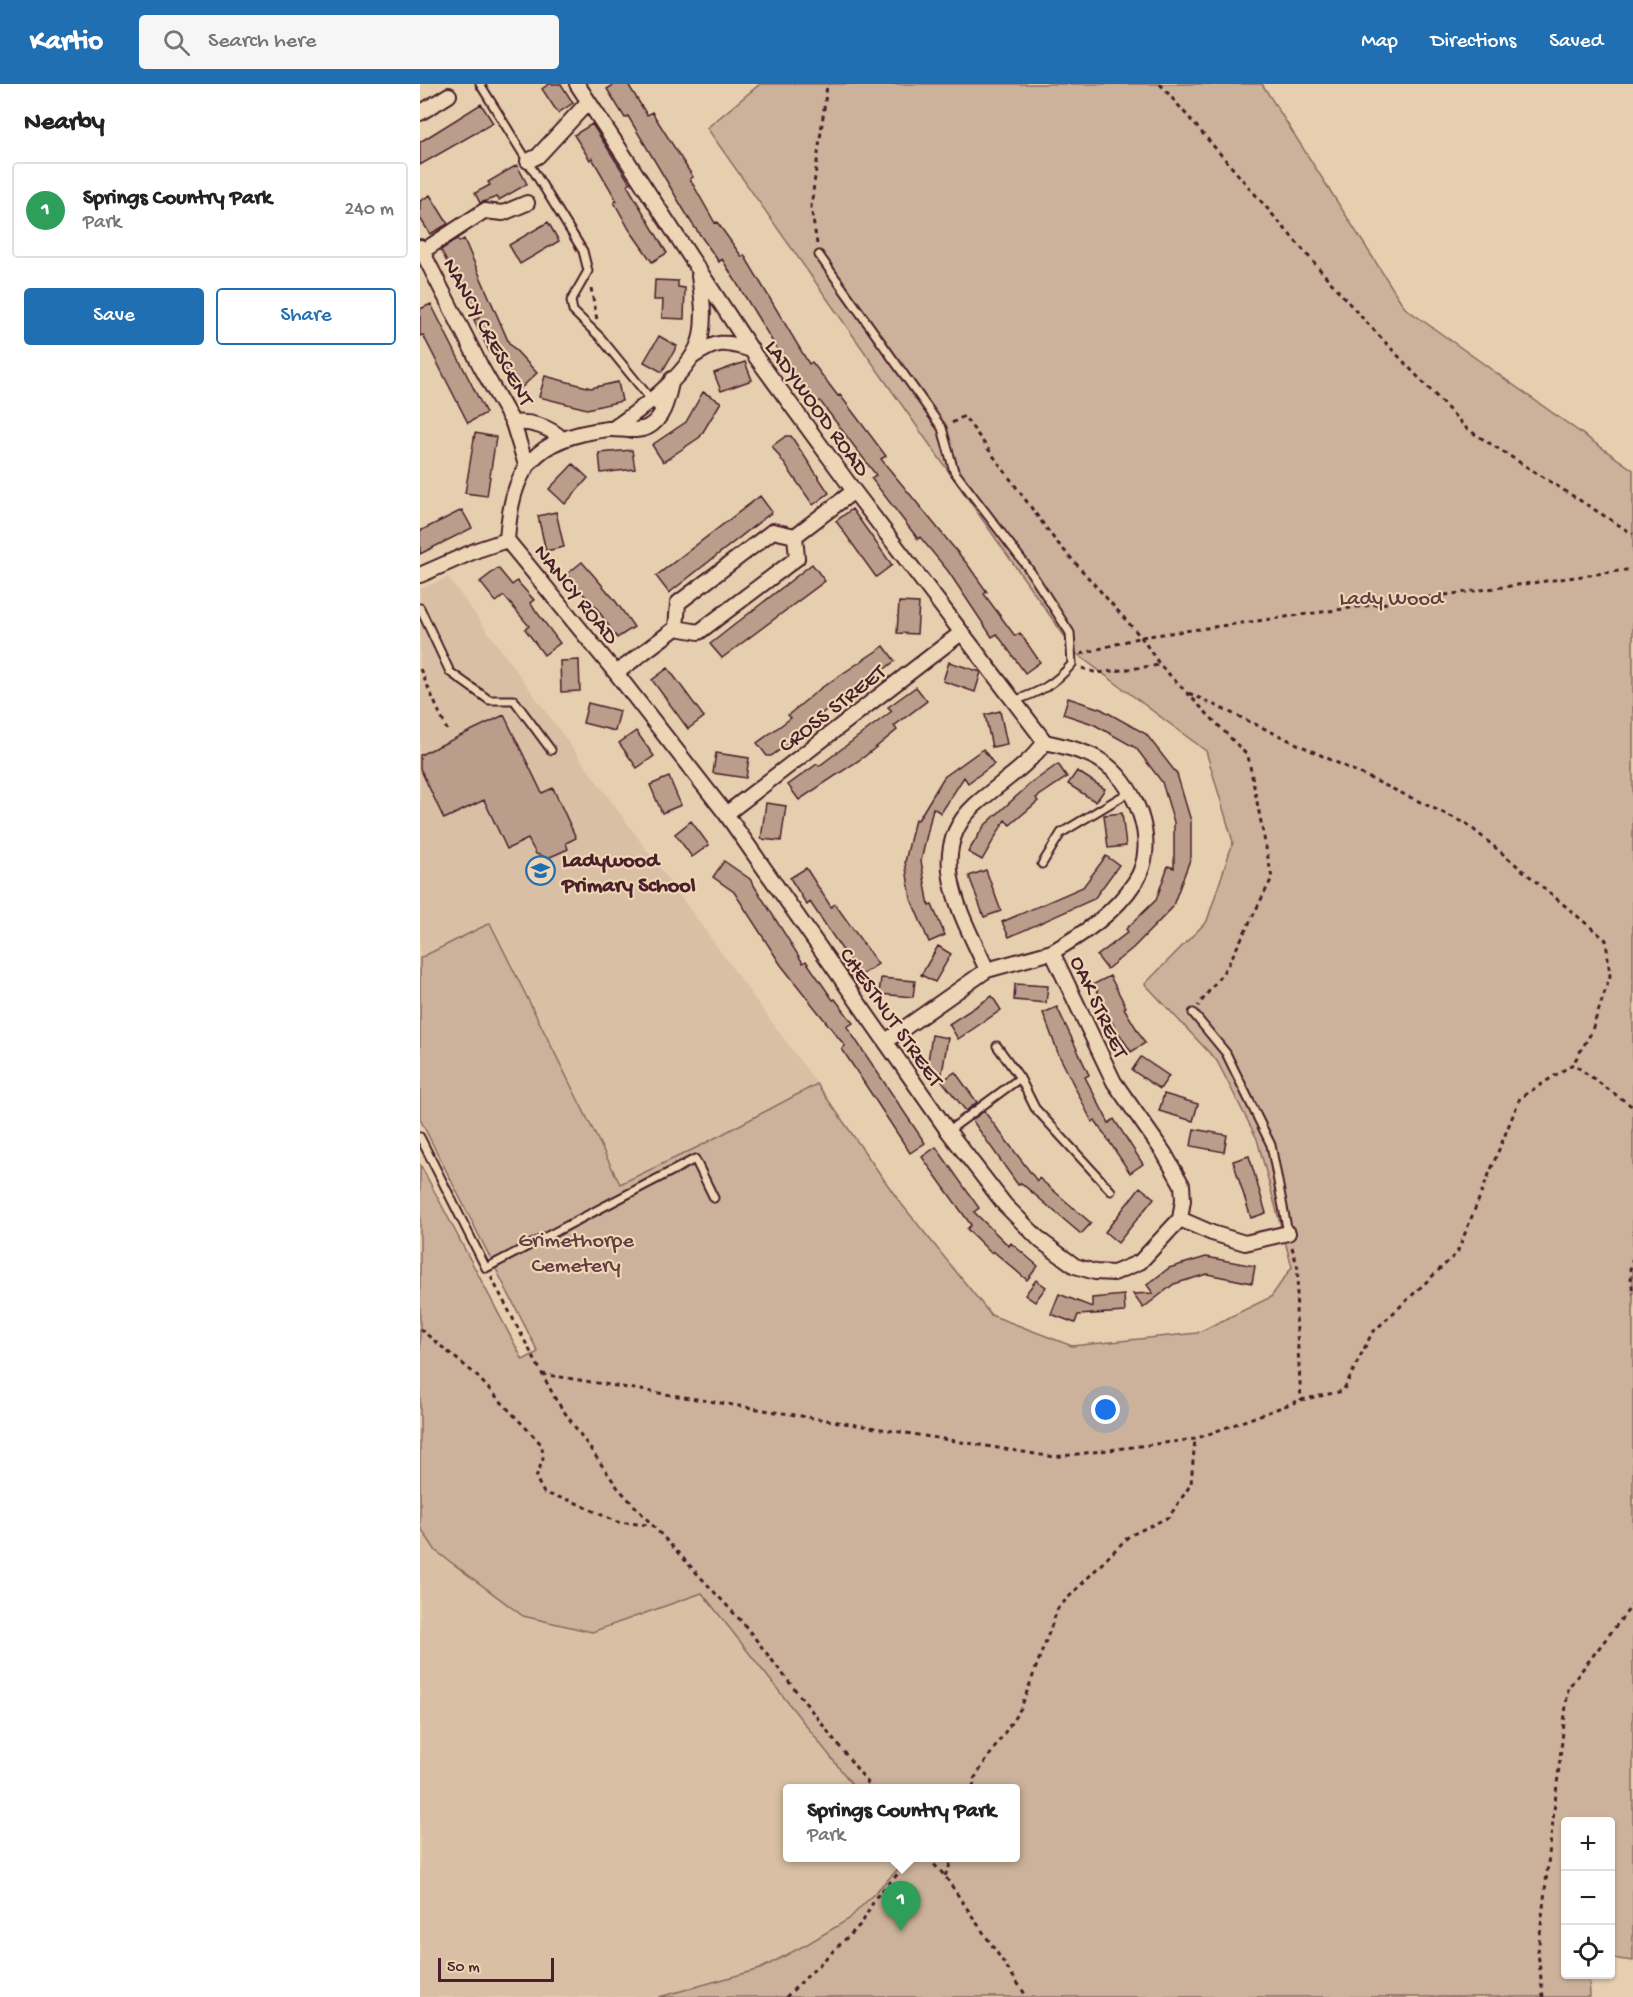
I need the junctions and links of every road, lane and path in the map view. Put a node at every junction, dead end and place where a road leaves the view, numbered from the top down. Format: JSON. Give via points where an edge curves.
{"nodes":[{"id":1,"x":480,"y":84,"type":"edge"},
{"id":2,"x":577,"y":84,"type":"edge"},
{"id":3,"x":829,"y":84,"type":"edge"},
{"id":4,"x":1160,"y":84,"type":"edge"},
{"id":5,"x":449,"y":95,"type":"dead end"},
{"id":6,"x":588,"y":102,"type":"junction"},
{"id":7,"x":420,"y":113,"type":"edge"},
{"id":8,"x":528,"y":161,"type":"junction"},
{"id":9,"x":527,"y":203,"type":"dead end"},
{"id":10,"x":421,"y":249,"type":"edge"},
{"id":11,"x":819,"y":255,"type":"joint"},
{"id":12,"x":588,"y":271,"type":"junction"},
{"id":13,"x":699,"y":273,"type":"junction"},
{"id":14,"x":600,"y":337,"type":"junction"},
{"id":15,"x":752,"y":350,"type":"junction"},
{"id":16,"x":692,"y":357,"type":"junction"},
{"id":17,"x":657,"y":407,"type":"junction"},
{"id":18,"x":513,"y":423,"type":"junction"},
{"id":19,"x":942,"y":428,"type":"junction"},
{"id":20,"x":562,"y":439,"type":"junction"},
{"id":21,"x":526,"y":465,"type":"junction"},
{"id":22,"x":854,"y":491,"type":"junction"},
{"id":23,"x":1633,"y":534,"type":"edge"},
{"id":24,"x":795,"y":536,"type":"junction"},
{"id":25,"x":507,"y":540,"type":"junction"},
{"id":26,"x":1633,"y":569,"type":"edge"},
{"id":27,"x":420,"y":574,"type":"edge"},
{"id":28,"x":420,"y":608,"type":"edge"},
{"id":29,"x":676,"y":628,"type":"junction"},
{"id":30,"x":961,"y":633,"type":"junction"},
{"id":31,"x":1141,"y":637,"type":"junction"},
{"id":32,"x":1073,"y":660,"type":"junction"},
{"id":33,"x":1160,"y":665,"type":"junction"},
{"id":34,"x":420,"y":669,"type":"edge"},
{"id":35,"x":616,"y":673,"type":"junction"},
{"id":36,"x":1185,"y":691,"type":"junction"},
{"id":37,"x":1012,"y":702,"type":"junction"},
{"id":38,"x":447,"y":730,"type":"dead end"},
{"id":39,"x":1045,"y":742,"type":"junction"},
{"id":40,"x":551,"y":750,"type":"dead end"},
{"id":41,"x":1131,"y":790,"type":"junction"},
{"id":42,"x":726,"y":814,"type":"junction"},
{"id":43,"x":1042,"y":864,"type":"dead end"},
{"id":44,"x":1052,"y":952,"type":"junction"},
{"id":45,"x":987,"y":970,"type":"junction"},
{"id":46,"x":1192,"y":1013,"type":"joint"},
{"id":47,"x":886,"y":1041,"type":"junction"},
{"id":48,"x":997,"y":1046,"type":"dead end"},
{"id":49,"x":1574,"y":1064,"type":"junction"},
{"id":50,"x":1020,"y":1078,"type":"junction"},
{"id":51,"x":1633,"y":1107,"type":"edge"},
{"id":52,"x":948,"y":1131,"type":"junction"},
{"id":53,"x":420,"y":1137,"type":"edge"},
{"id":54,"x":1111,"y":1191,"type":"dead end"},
{"id":55,"x":714,"y":1198,"type":"dead end"},
{"id":56,"x":1180,"y":1219,"type":"junction"},
{"id":57,"x":1288,"y":1233,"type":"junction"},
{"id":58,"x":1633,"y":1258,"type":"edge"},
{"id":59,"x":486,"y":1268,"type":"junction"},
{"id":60,"x":1633,"y":1294,"type":"edge"},
{"id":61,"x":420,"y":1329,"type":"edge"},
{"id":62,"x":542,"y":1374,"type":"junction"},
{"id":63,"x":1301,"y":1400,"type":"junction"},
{"id":64,"x":1195,"y":1439,"type":"junction"},
{"id":65,"x":650,"y":1525,"type":"junction"},
{"id":66,"x":1633,"y":1604,"type":"edge"},
{"id":67,"x":869,"y":1784,"type":"edge"},
{"id":68,"x":973,"y":1784,"type":"edge"},
{"id":69,"x":908,"y":1862,"type":"edge"},
{"id":70,"x":932,"y":1862,"type":"edge"},
{"id":71,"x":951,"y":1862,"type":"edge"},
{"id":72,"x":945,"y":1876,"type":"junction"},
{"id":73,"x":786,"y":1997,"type":"edge"},
{"id":74,"x":1027,"y":1997,"type":"edge"},
{"id":75,"x":1543,"y":1997,"type":"edge"}],
"edges":[{"from":1,"to":8,"type":"lane"},
{"from":2,"to":6,"type":"street","name":"LADYWOOD ROAD"},
{"from":3,"to":11,"type":"path","via":[[810,207]]},
{"from":4,"to":23,"type":"path","via":[[1353,309],[1467,429]]},
{"from":5,"to":7,"type":"street"},
{"from":6,"to":8,"type":"street","via":[[538,156]]},
{"from":6,"to":13,"type":"street","name":"LADYWOOD ROAD"},
{"from":8,"to":12,"type":"lane","via":[[583,251]]},
{"from":9,"to":10,"type":"street","via":[[503,213],[484,212]]},
{"from":10,"to":18,"type":"street","name":"NANCY CRESCENT"},
{"from":11,"to":19,"type":"lane"},
{"from":12,"to":14,"type":"path"},
{"from":12,"to":14,"type":"lane","via":[[571,301],[573,311]]},
{"from":13,"to":15,"type":"street","name":"LADYWOOD ROAD"},
{"from":13,"to":16,"type":"street","via":[[704,307],[701,337]]},
{"from":14,"to":17,"type":"lane"},
{"from":15,"to":16,"type":"street","via":[[728,342],[711,344]]},
{"from":15,"to":22,"type":"street","name":"LADYWOOD ROAD"},
{"from":16,"to":17,"type":"street","via":[[672,379]]},
{"from":17,"to":20,"type":"street","via":[[648,427],[614,428]]},
{"from":18,"to":20,"type":"street","name":"NANCY CRESCENT","via":[[554,430]]},
{"from":18,"to":21,"type":"street"},
{"from":19,"to":31,"type":"path","via":[[964,416],[1055,540]]},
{"from":19,"to":32,"type":"lane","via":[[954,471],[1028,568],[1070,633]]},
{"from":20,"to":21,"type":"street"},
{"from":21,"to":25,"type":"street","name":"NANCY ROAD","via":[[509,507]]},
{"from":22,"to":24,"type":"street"},
{"from":22,"to":30,"type":"street","name":"LADYWOOD ROAD"},
{"from":24,"to":29,"type":"street","via":[[773,531],[678,603]]},
{"from":24,"to":29,"type":"street","via":[[797,558],[699,632]]},
{"from":25,"to":27,"type":"street","name":"NANCY ROAD"},
{"from":25,"to":35,"type":"street","name":"NANCY ROAD"},
{"from":26,"to":31,"type":"path"},
{"from":28,"to":40,"type":"lane","via":[[450,672],[489,700],[514,700]]},
{"from":29,"to":35,"type":"street"},
{"from":30,"to":37,"type":"street","name":"LADYWOOD ROAD"},
{"from":30,"to":42,"type":"street","name":"CROSS STREET"},
{"from":31,"to":32,"type":"path"},
{"from":31,"to":33,"type":"path"},
{"from":32,"to":33,"type":"path","via":[[1097,673]]},
{"from":32,"to":37,"type":"lane","via":[[1059,679],[1041,692]]},
{"from":33,"to":36,"type":"path"},
{"from":34,"to":38,"type":"path"},
{"from":35,"to":42,"type":"street","name":"CHESTNUT STREET"},
{"from":36,"to":46,"type":"path","via":[[1248,756],[1272,878],[1227,967]]},
{"from":36,"to":49,"type":"path","via":[[1467,824],[1606,940],[1610,976],[1591,1033]]},
{"from":37,"to":39,"type":"street","name":"LADYWOOD ROAD"},
{"from":39,"to":41,"type":"street","name":"OAK STREET","via":[[1098,759]]},
{"from":39,"to":45,"type":"street","via":[[1033,758],[974,806],[961,820],[951,841],[951,889]]},
{"from":41,"to":43,"type":"lane","via":[[1060,833]]},
{"from":41,"to":44,"type":"street","name":"OAK STREET","via":[[1139,809],[1145,856],[1137,880],[1098,922]]},
{"from":42,"to":47,"type":"street","name":"CHESTNUT STREET"},
{"from":44,"to":45,"type":"street"},
{"from":44,"to":56,"type":"street","name":"OAK STREET","via":[[1114,1082],[1178,1174],[1183,1200]]},
{"from":45,"to":47,"type":"street"},
{"from":46,"to":57,"type":"lane","via":[[1226,1053],[1271,1145]]},
{"from":47,"to":52,"type":"street","name":"CHESTNUT STREET"},
{"from":48,"to":50,"type":"lane"},
{"from":49,"to":51,"type":"path"},
{"from":49,"to":63,"type":"path","via":[[1520,1098],[1457,1253],[1372,1333],[1343,1391]]},
{"from":50,"to":52,"type":"lane"},
{"from":50,"to":54,"type":"lane","via":[[1035,1108]]},
{"from":52,"to":56,"type":"street","name":"CHESTNUT STREET","via":[[1005,1205],[1041,1241],[1075,1266],[1095,1272],[1128,1269],[1140,1262]]},
{"from":53,"to":59,"type":"lane"},
{"from":55,"to":59,"type":"lane","via":[[695,1159]]},
{"from":56,"to":57,"type":"street","via":[[1245,1243]]},
{"from":57,"to":63,"type":"path","via":[[1298,1269],[1296,1315]]},
{"from":58,"to":60,"type":"path"},
{"from":59,"to":62,"type":"path"},
{"from":61,"to":65,"type":"path","via":[[474,1373],[542,1445],[543,1458],[536,1478],[544,1493],[617,1522]]},
{"from":62,"to":64,"type":"path","via":[[1054,1457]]},
{"from":62,"to":65,"type":"path","via":[[618,1488]]},
{"from":63,"to":64,"type":"path"},
{"from":64,"to":68,"type":"path","via":[[1191,1484],[1169,1517],[1129,1536],[1059,1608],[1021,1708]]},
{"from":65,"to":67,"type":"path","via":[[743,1623]]},
{"from":66,"to":75,"type":"path","via":[[1568,1688],[1538,1953]]},
{"from":69,"to":73,"type":"path","via":[[876,1898],[862,1923]]},
{"from":70,"to":72,"type":"path"},
{"from":71,"to":72,"type":"path"},
{"from":72,"to":74,"type":"path"}]}
